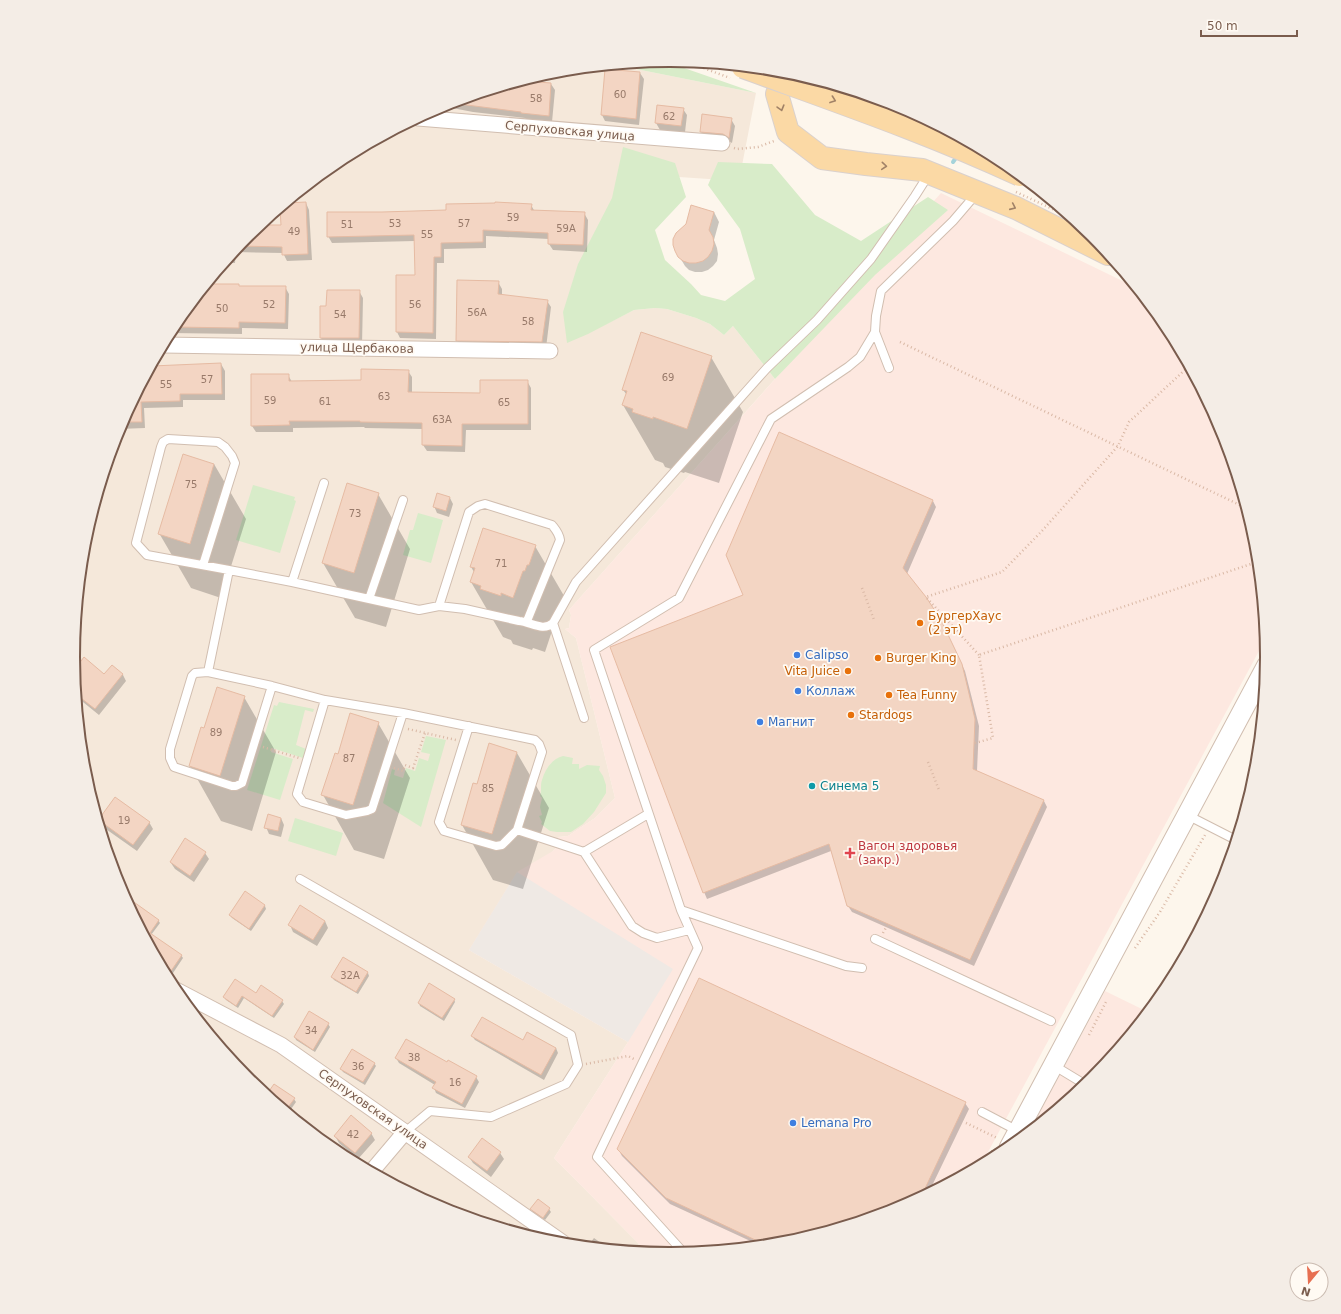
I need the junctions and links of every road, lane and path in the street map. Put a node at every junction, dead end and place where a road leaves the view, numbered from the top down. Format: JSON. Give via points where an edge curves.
{"nodes":[{"id":1,"x":719,"y":69,"type":"edge"},
{"id":2,"x":740,"y":74,"type":"edge"},
{"id":3,"x":783,"y":77,"type":"edge"},
{"id":4,"x":430,"y":119,"type":"edge"},
{"id":5,"x":777,"y":139,"type":"dead end"},
{"id":6,"x":722,"y":143,"type":"joint"},
{"id":7,"x":930,"y":173,"type":"junction"},
{"id":8,"x":1015,"y":182,"type":"edge"},
{"id":9,"x":977,"y":192,"type":"junction"},
{"id":10,"x":1044,"y":200,"type":"edge"},
{"id":11,"x":1095,"y":247,"type":"edge"},
{"id":12,"x":875,"y":332,"type":"junction"},
{"id":13,"x":900,"y":342,"type":"dead end"},
{"id":14,"x":170,"y":346,"type":"edge"},
{"id":15,"x":550,"y":351,"type":"dead end"},
{"id":16,"x":889,"y":368,"type":"dead end"},
{"id":17,"x":1185,"y":370,"type":"edge"},
{"id":18,"x":1118,"y":446,"type":"junction"},
{"id":19,"x":324,"y":482,"type":"dead end"},
{"id":20,"x":403,"y":500,"type":"dead end"},
{"id":21,"x":1240,"y":505,"type":"edge"},
{"id":22,"x":1252,"y":564,"type":"edge"},
{"id":23,"x":203,"y":565,"type":"junction"},
{"id":24,"x":229,"y":570,"type":"junction"},
{"id":25,"x":292,"y":582,"type":"junction"},
{"id":26,"x":862,"y":588,"type":"dead end"},
{"id":27,"x":368,"y":599,"type":"junction"},
{"id":28,"x":439,"y":606,"type":"junction"},
{"id":29,"x":874,"y":620,"type":"dead end"},
{"id":30,"x":527,"y":622,"type":"junction"},
{"id":31,"x":553,"y":623,"type":"junction"},
{"id":32,"x":979,"y":655,"type":"junction"},
{"id":33,"x":208,"y":672,"type":"junction"},
{"id":34,"x":1259,"y":679,"type":"edge"},
{"id":35,"x":272,"y":686,"type":"junction"},
{"id":36,"x":325,"y":700,"type":"junction"},
{"id":37,"x":403,"y":713,"type":"junction"},
{"id":38,"x":584,"y":718,"type":"dead end"},
{"id":39,"x":469,"y":726,"type":"junction"},
{"id":40,"x":398,"y":727,"type":"junction"},
{"id":41,"x":425,"y":733,"type":"junction"},
{"id":42,"x":464,"y":742,"type":"junction"},
{"id":43,"x":975,"y":743,"type":"dead end"},
{"id":44,"x":254,"y":745,"type":"junction"},
{"id":45,"x":307,"y":761,"type":"junction"},
{"id":46,"x":928,"y":762,"type":"dead end"},
{"id":47,"x":386,"y":766,"type":"junction"},
{"id":48,"x":939,"y":790,"type":"dead end"},
{"id":49,"x":648,"y":814,"type":"junction"},
{"id":50,"x":1187,"y":815,"type":"junction"},
{"id":51,"x":1210,"y":826,"type":"junction"},
{"id":52,"x":517,"y":830,"type":"junction"},
{"id":53,"x":1232,"y":838,"type":"edge"},
{"id":54,"x":584,"y":852,"type":"junction"},
{"id":55,"x":300,"y":879,"type":"dead end"},
{"id":56,"x":681,"y":910,"type":"junction"},
{"id":57,"x":690,"y":930,"type":"junction"},
{"id":58,"x":875,"y":939,"type":"dead end"},
{"id":59,"x":1134,"y":949,"type":"dead end"},
{"id":60,"x":862,"y":968,"type":"dead end"},
{"id":61,"x":188,"y":996,"type":"edge"},
{"id":62,"x":1109,"y":997,"type":"dead end"},
{"id":63,"x":1051,"y":1021,"type":"dead end"},
{"id":64,"x":1088,"y":1036,"type":"dead end"},
{"id":65,"x":643,"y":1063,"type":"junction"},
{"id":66,"x":578,"y":1065,"type":"junction"},
{"id":67,"x":1053,"y":1065,"type":"junction"},
{"id":68,"x":1080,"y":1081,"type":"edge"},
{"id":69,"x":982,"y":1112,"type":"dead end"},
{"id":70,"x":966,"y":1123,"type":"dead end"},
{"id":71,"x":405,"y":1132,"type":"junction"},
{"id":72,"x":1016,"y":1135,"type":"edge"},
{"id":73,"x":1011,"y":1139,"type":"edge"},
{"id":74,"x":1010,"y":1140,"type":"edge"},
{"id":75,"x":375,"y":1168,"type":"edge"},
{"id":76,"x":552,"y":1235,"type":"edge"},
{"id":77,"x":678,"y":1247,"type":"edge"}],
"edges":[{"from":1,"to":2,"type":"path","bridge":true},
{"from":2,"to":8,"type":"main road","one_way":true,"bridge":true,"via":[[939,140],[974,154]]},
{"from":3,"to":7,"type":"main road","one_way":true,"via":[[777,94],[788,132],[822,158]]},
{"from":4,"to":6,"type":"street","name":"Серпуховская улица"},
{"from":5,"to":6,"type":"path","via":[[758,147],[737,149]]},
{"from":7,"to":9,"type":"main road"},
{"from":7,"to":31,"type":"lane","via":[[871,259],[816,320],[766,368],[576,582]]},
{"from":8,"to":10,"type":"path","bridge":true},
{"from":9,"to":11,"type":"main road","one_way":true,"via":[[1016,208]]},
{"from":9,"to":12,"type":"lane","via":[[953,221],[881,291]]},
{"from":12,"to":16,"type":"lane"},
{"from":12,"to":49,"type":"lane","via":[[860,357],[771,419],[679,598],[594,650]]},
{"from":13,"to":18,"type":"path"},
{"from":14,"to":15,"type":"street","name":"улица Щербакова"},
{"from":17,"to":18,"type":"path","via":[[1129,422]]},
{"from":18,"to":21,"type":"path"},
{"from":18,"to":32,"type":"path","via":[[1002,572],[926,597]]},
{"from":19,"to":25,"type":"lane"},
{"from":20,"to":27,"type":"lane"},
{"from":22,"to":32,"type":"path"},
{"from":23,"to":23,"type":"lane","via":[[147,555],[136,543],[161,447],[168,438],[218,442],[232,456],[235,463]]},
{"from":23,"to":24,"type":"lane"},
{"from":24,"to":25,"type":"lane"},
{"from":24,"to":33,"type":"lane"},
{"from":25,"to":27,"type":"lane"},
{"from":26,"to":29,"type":"path"},
{"from":27,"to":28,"type":"lane","via":[[419,610]]},
{"from":28,"to":30,"type":"lane"},
{"from":28,"to":30,"type":"lane","via":[[469,512],[485,504],[552,525],[557,530],[560,540]]},
{"from":30,"to":31,"type":"lane","via":[[542,627]]},
{"from":31,"to":38,"type":"lane"},
{"from":32,"to":43,"type":"path","via":[[993,738]]},
{"from":33,"to":35,"type":"lane"},
{"from":33,"to":44,"type":"lane","via":[[192,676],[170,749],[174,767],[236,786],[242,783]]},
{"from":34,"to":50,"type":"street"},
{"from":35,"to":36,"type":"lane"},
{"from":35,"to":44,"type":"lane"},
{"from":36,"to":37,"type":"lane"},
{"from":36,"to":45,"type":"lane"},
{"from":37,"to":39,"type":"lane"},
{"from":37,"to":40,"type":"lane"},
{"from":39,"to":42,"type":"lane"},
{"from":39,"to":52,"type":"lane","via":[[535,740],[539,744],[542,752]]},
{"from":40,"to":41,"type":"path"},
{"from":40,"to":47,"type":"lane"},
{"from":41,"to":42,"type":"path"},
{"from":41,"to":47,"type":"path","via":[[413,768],[405,765],[403,771]]},
{"from":42,"to":52,"type":"lane","via":[[439,822],[442,829],[496,846],[502,845]]},
{"from":44,"to":45,"type":"path"},
{"from":45,"to":47,"type":"lane","via":[[297,794],[299,797],[303,802],[346,815],[372,809]]},
{"from":46,"to":48,"type":"path"},
{"from":49,"to":54,"type":"lane"},
{"from":49,"to":56,"type":"lane"},
{"from":50,"to":51,"type":"lane"},
{"from":50,"to":67,"type":"street"},
{"from":51,"to":53,"type":"lane"},
{"from":51,"to":59,"type":"path","via":[[1160,912]]},
{"from":52,"to":54,"type":"lane"},
{"from":54,"to":57,"type":"lane","via":[[632,926],[657,938]]},
{"from":55,"to":66,"type":"lane","via":[[571,1035]]},
{"from":56,"to":57,"type":"lane"},
{"from":56,"to":60,"type":"lane","via":[[846,966]]},
{"from":57,"to":65,"type":"lane","via":[[698,948]]},
{"from":58,"to":63,"type":"lane"},
{"from":61,"to":71,"type":"street","name":"Серпуховская улица","via":[[281,1045]]},
{"from":62,"to":64,"type":"path"},
{"from":65,"to":66,"type":"path","via":[[628,1056]]},
{"from":65,"to":77,"type":"lane","via":[[598,1157]]},
{"from":66,"to":71,"type":"lane","via":[[566,1084],[491,1117],[430,1111]]},
{"from":67,"to":68,"type":"lane"},
{"from":67,"to":72,"type":"street"},
{"from":69,"to":73,"type":"lane"},
{"from":70,"to":74,"type":"path"},
{"from":71,"to":75,"type":"street"},
{"from":71,"to":76,"type":"street","name":"Серпуховская улица"}]}
